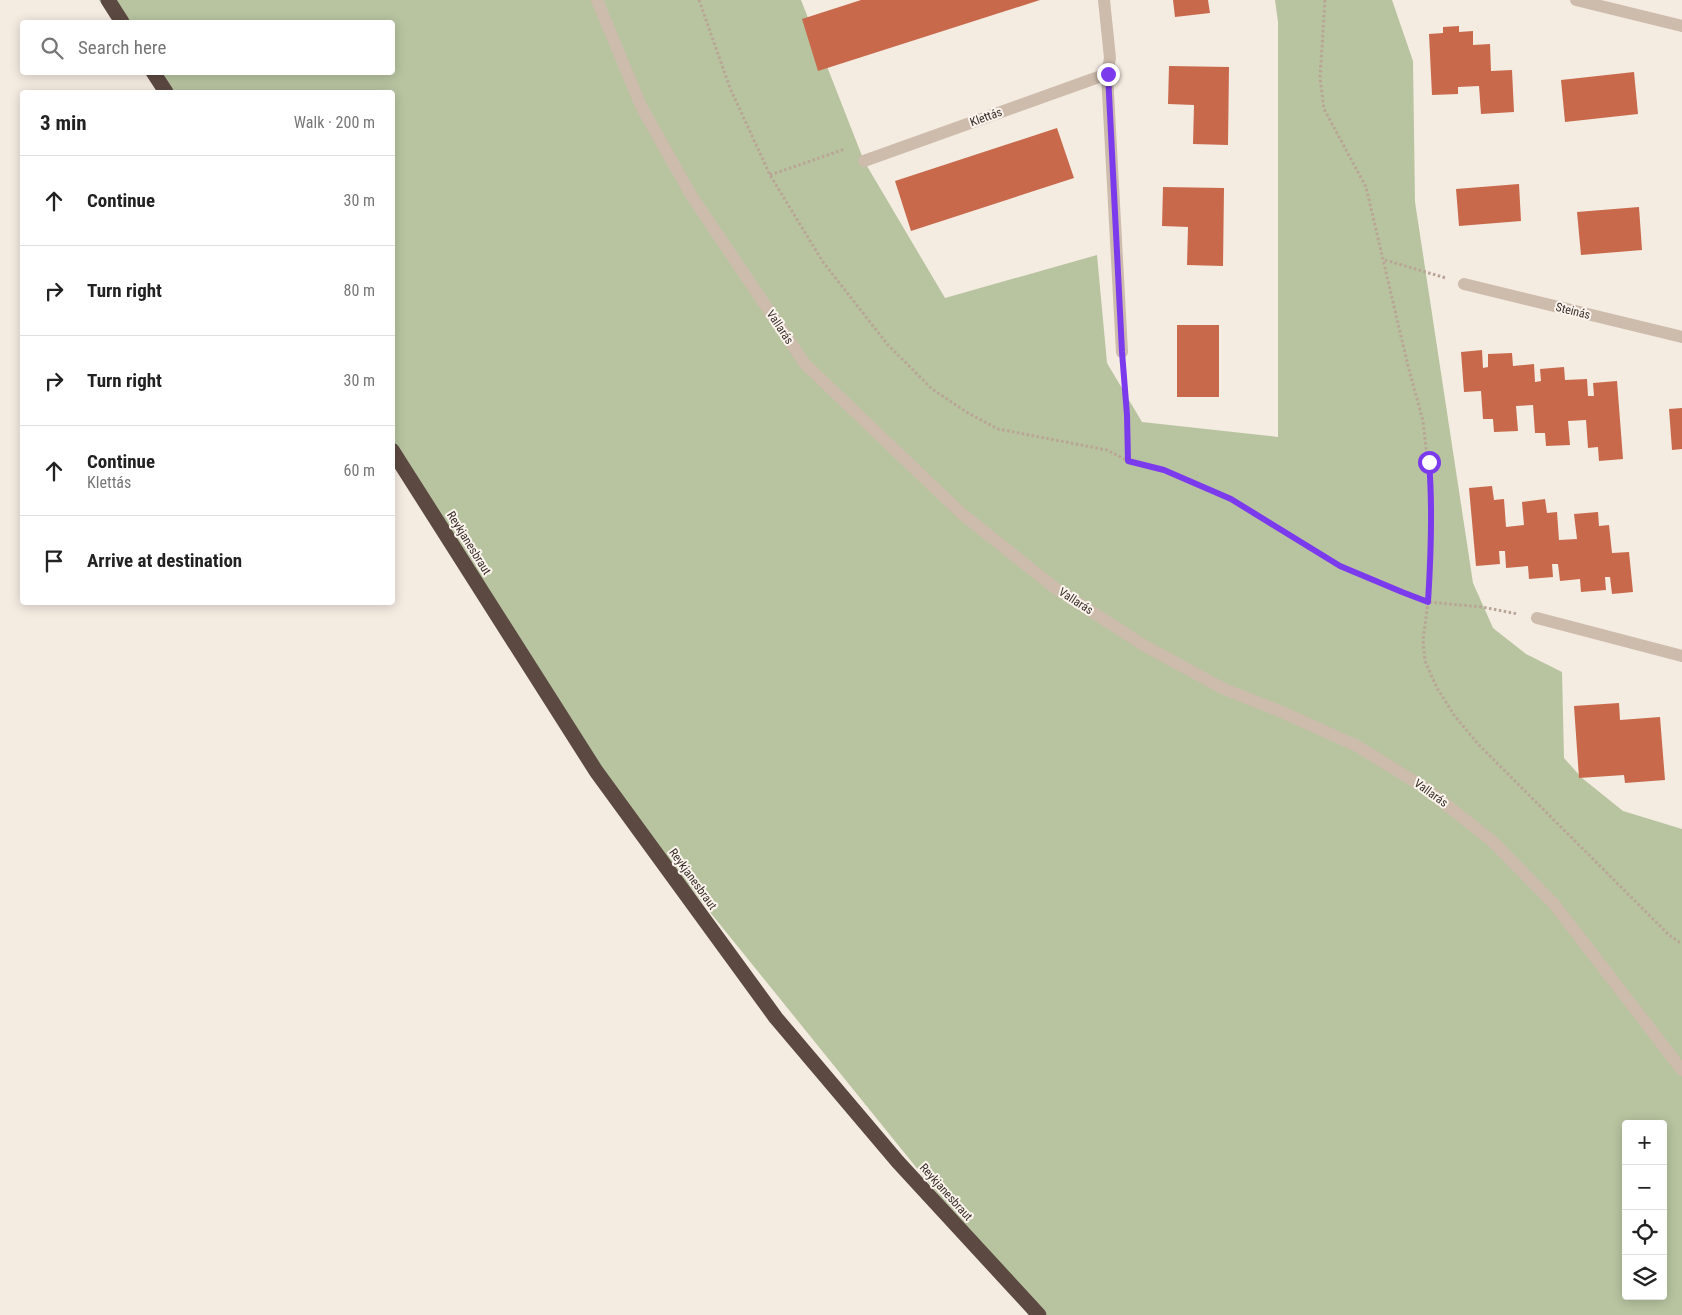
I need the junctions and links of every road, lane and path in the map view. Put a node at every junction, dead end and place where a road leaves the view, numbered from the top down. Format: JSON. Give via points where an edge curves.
{"nodes":[{"id":1,"x":108,"y":0,"type":"edge"},
{"id":2,"x":597,"y":0,"type":"edge"},
{"id":3,"x":699,"y":0,"type":"edge"},
{"id":4,"x":1104,"y":0,"type":"edge"},
{"id":5,"x":1325,"y":0,"type":"edge"},
{"id":6,"x":1576,"y":0,"type":"edge"},
{"id":7,"x":121,"y":20,"type":"edge"},
{"id":8,"x":1682,"y":26,"type":"edge"},
{"id":9,"x":1108,"y":74,"type":"junction"},
{"id":10,"x":156,"y":75,"type":"edge"},
{"id":11,"x":165,"y":90,"type":"edge"},
{"id":12,"x":864,"y":161,"type":"dead end"},
{"id":13,"x":1384,"y":260,"type":"junction"},
{"id":14,"x":1464,"y":284,"type":"joint"},
{"id":15,"x":1682,"y":337,"type":"edge"},
{"id":16,"x":1122,"y":352,"type":"joint"},
{"id":17,"x":395,"y":455,"type":"edge"},
{"id":18,"x":1128,"y":461,"type":"junction"},
{"id":19,"x":1428,"y":602,"type":"junction"},
{"id":20,"x":1537,"y":618,"type":"joint"},
{"id":21,"x":1682,"y":656,"type":"edge"},
{"id":22,"x":1682,"y":944,"type":"edge"},
{"id":23,"x":1682,"y":1070,"type":"edge"},
{"id":24,"x":1016,"y":1291,"type":"junction"},
{"id":25,"x":1040,"y":1315,"type":"edge"},
{"id":26,"x":1046,"y":1315,"type":"edge"}],
"edges":[{"from":1,"to":7,"type":"highway"},
{"from":2,"to":23,"type":"street","name":"Vallarás","via":[[641,106],[691,195],[805,364],[961,513],[1055,588],[1146,646],[1224,689],[1357,746],[1425,788],[1492,841],[1554,904]]},
{"from":3,"to":18,"type":"path","via":[[730,88],[770,175],[823,262],[888,345],[932,389],[998,429],[1107,450]]},
{"from":4,"to":9,"type":"street","via":[[1110,58]]},
{"from":5,"to":13,"type":"path","via":[[1320,78],[1324,109],[1366,187]]},
{"from":6,"to":8,"type":"street"},
{"from":9,"to":12,"type":"street","name":"Klettás"},
{"from":9,"to":16,"type":"street"},
{"from":10,"to":11,"type":"highway"},
{"from":13,"to":14,"type":"path"},
{"from":13,"to":19,"type":"path","via":[[1423,421],[1429,462],[1432,538]]},
{"from":14,"to":15,"type":"street","name":"Steinás"},
{"from":16,"to":18,"type":"path"},
{"from":17,"to":24,"type":"highway","name":"Reykjanesbraut","via":[[596,771],[776,1018],[898,1162]]},
{"from":18,"to":19,"type":"path","via":[[1164,470],[1231,499],[1340,566]]},
{"from":19,"to":20,"type":"path","via":[[1482,607]]},
{"from":19,"to":22,"type":"path","via":[[1423,640],[1425,661],[1436,688],[1454,715],[1478,744],[1669,935]]},
{"from":20,"to":21,"type":"street"},
{"from":24,"to":25,"type":"highway","name":"Reykjanesbraut"},
{"from":24,"to":26,"type":"highway","name":"Reykjanesbraut"}]}
